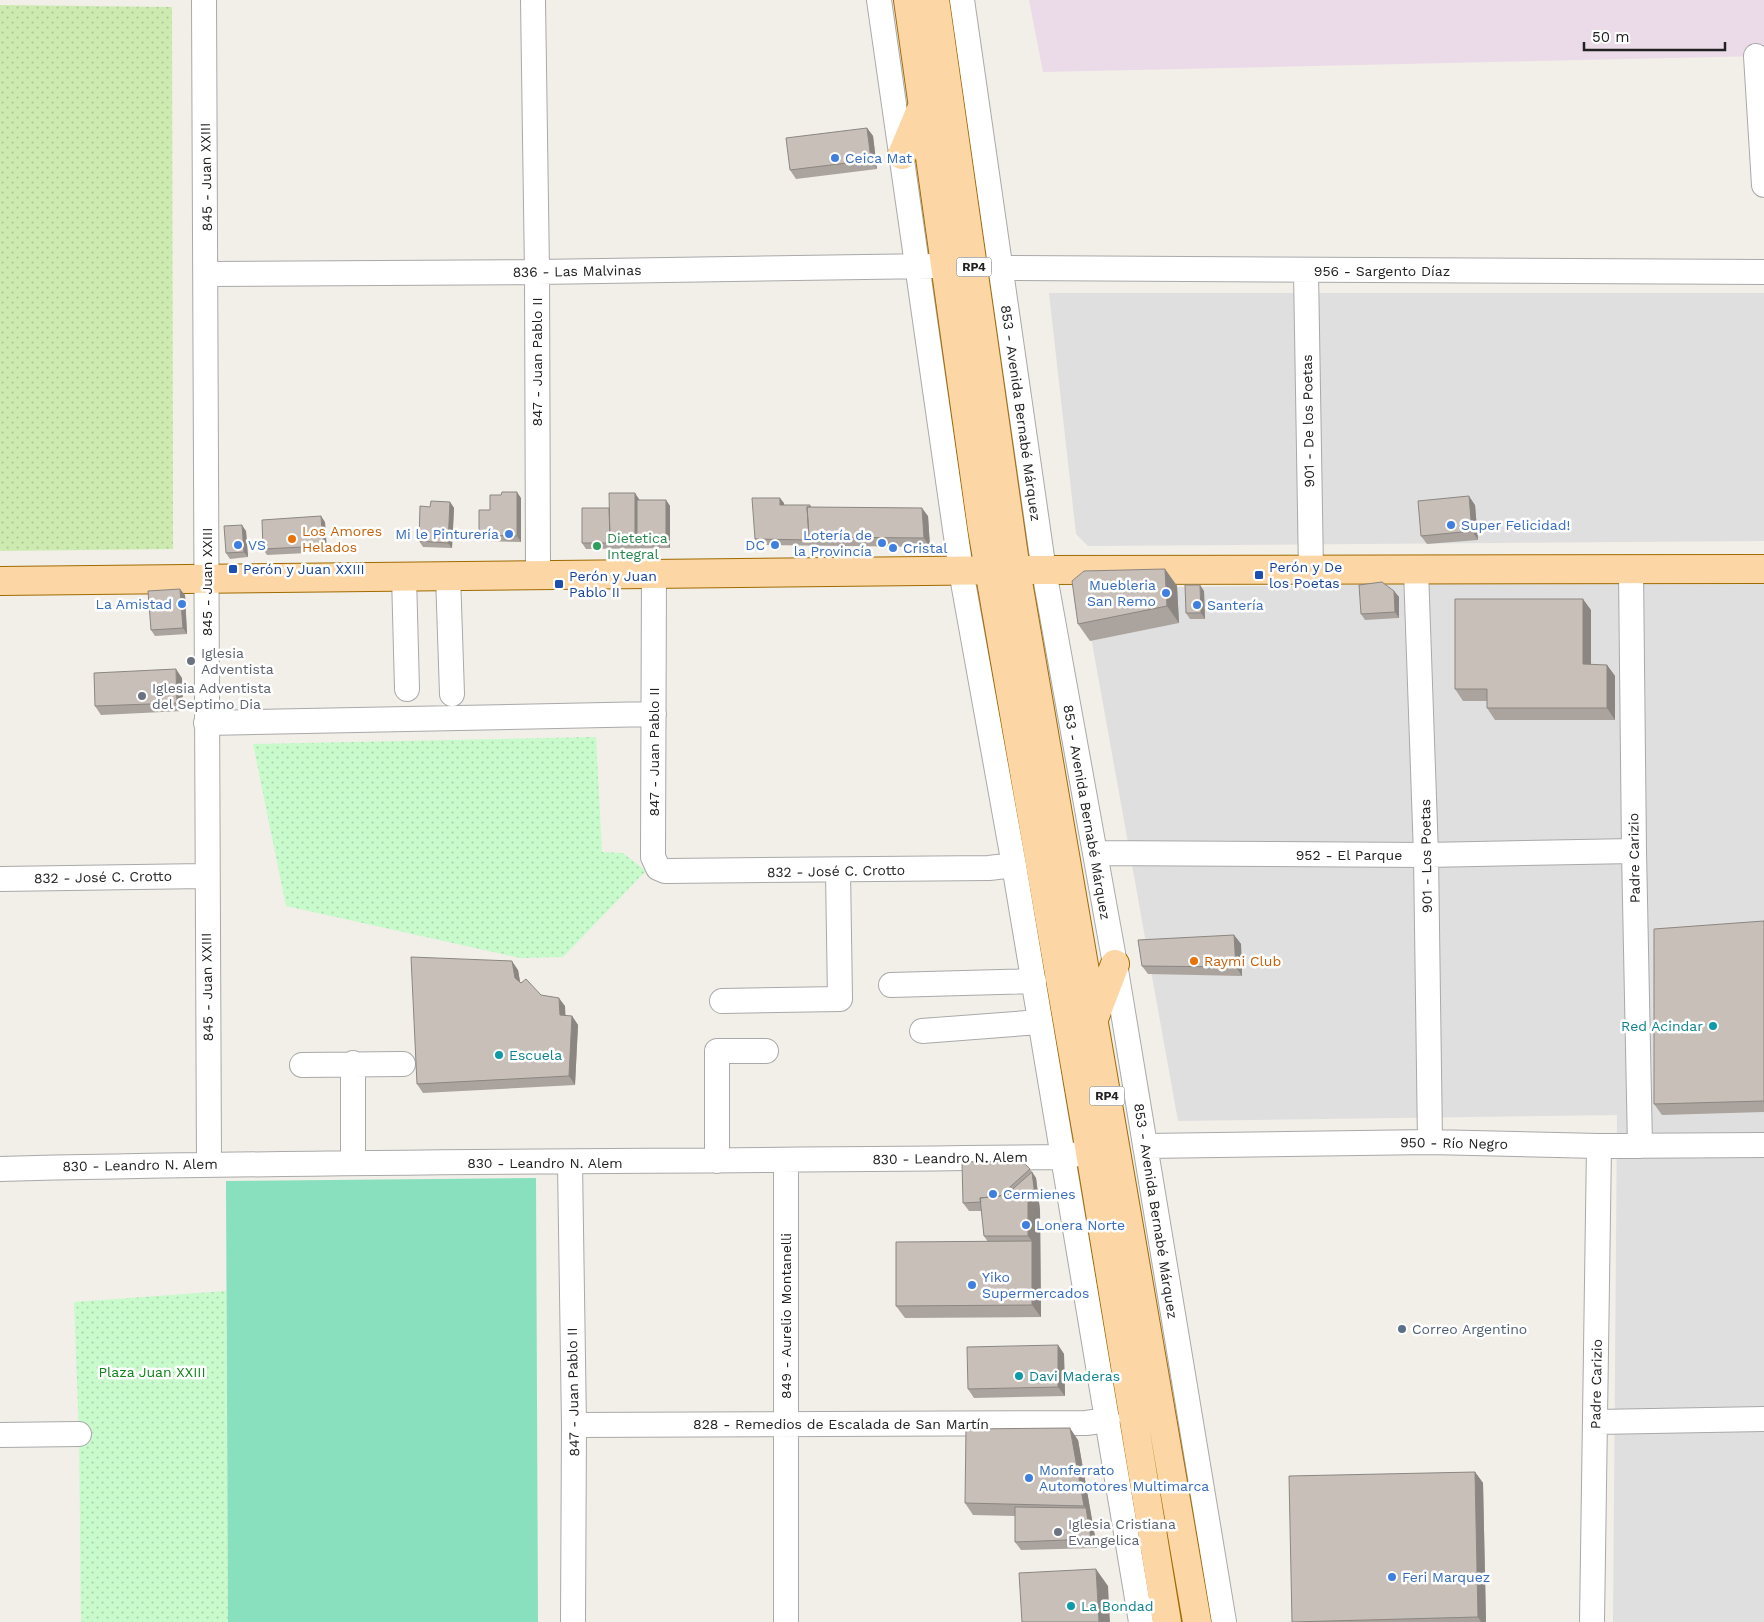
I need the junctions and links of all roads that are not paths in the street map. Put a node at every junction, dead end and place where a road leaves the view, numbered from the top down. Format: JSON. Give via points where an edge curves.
{"nodes":[{"id":1,"x":204,"y":0,"type":"edge"},
{"id":2,"x":533,"y":0,"type":"edge"},
{"id":3,"x":879,"y":0,"type":"edge"},
{"id":4,"x":908,"y":0,"type":"edge"},
{"id":5,"x":935,"y":0,"type":"edge"},
{"id":6,"x":962,"y":0,"type":"edge"},
{"id":7,"x":1756,"y":56,"type":"dead end"},
{"id":8,"x":922,"y":107,"type":"junction"},
{"id":9,"x":902,"y":156,"type":"junction"},
{"id":10,"x":1764,"y":185,"type":"edge"},
{"id":11,"x":917,"y":266,"type":"junction"},
{"id":12,"x":946,"y":266,"type":"junction"},
{"id":13,"x":1000,"y":268,"type":"junction"},
{"id":14,"x":1306,"y":271,"type":"junction"},
{"id":15,"x":537,"y":272,"type":"junction"},
{"id":16,"x":1764,"y":272,"type":"edge"},
{"id":17,"x":207,"y":274,"type":"junction"},
{"id":18,"x":1764,"y":569,"type":"edge"},
{"id":19,"x":1016,"y":570,"type":"junction"},
{"id":20,"x":1044,"y":570,"type":"junction"},
{"id":21,"x":1416,"y":570,"type":"junction"},
{"id":22,"x":961,"y":571,"type":"junction"},
{"id":23,"x":989,"y":571,"type":"junction"},
{"id":24,"x":1310,"y":571,"type":"junction"},
{"id":25,"x":1632,"y":571,"type":"junction"},
{"id":26,"x":538,"y":574,"type":"junction"},
{"id":27,"x":654,"y":574,"type":"junction"},
{"id":28,"x":448,"y":575,"type":"junction"},
{"id":29,"x":404,"y":576,"type":"junction"},
{"id":30,"x":207,"y":578,"type":"junction"},
{"id":31,"x":0,"y":580,"type":"edge"},
{"id":32,"x":407,"y":689,"type":"dead end"},
{"id":33,"x":452,"y":694,"type":"dead end"},
{"id":34,"x":654,"y":714,"type":"junction"},
{"id":35,"x":206,"y":723,"type":"junction"},
{"id":36,"x":1634,"y":851,"type":"junction"},
{"id":37,"x":1095,"y":853,"type":"junction"},
{"id":38,"x":1426,"y":855,"type":"junction"},
{"id":39,"x":1014,"y":865,"type":"junction"},
{"id":40,"x":658,"y":868,"type":"joint"},
{"id":41,"x":838,"y":871,"type":"junction"},
{"id":42,"x":205,"y":876,"type":"junction"},
{"id":43,"x":0,"y":879,"type":"edge"},
{"id":44,"x":1115,"y":964,"type":"junction"},
{"id":45,"x":1034,"y":981,"type":"junction"},
{"id":46,"x":891,"y":985,"type":"dead end"},
{"id":47,"x":722,"y":1001,"type":"dead end"},
{"id":48,"x":1094,"y":1019,"type":"junction"},
{"id":49,"x":1040,"y":1022,"type":"junction"},
{"id":50,"x":922,"y":1031,"type":"dead end"},
{"id":51,"x":766,"y":1051,"type":"dead end"},
{"id":52,"x":353,"y":1063,"type":"junction"},
{"id":53,"x":302,"y":1064,"type":"dead end"},
{"id":54,"x":403,"y":1064,"type":"dead end"},
{"id":55,"x":1430,"y":1142,"type":"junction"},
{"id":56,"x":1764,"y":1145,"type":"edge"},
{"id":57,"x":1145,"y":1146,"type":"junction"},
{"id":58,"x":1599,"y":1146,"type":"junction"},
{"id":59,"x":1640,"y":1146,"type":"junction"},
{"id":60,"x":1090,"y":1152,"type":"junction"},
{"id":61,"x":1062,"y":1157,"type":"junction"},
{"id":62,"x":786,"y":1161,"type":"junction"},
{"id":63,"x":717,"y":1162,"type":"junction"},
{"id":64,"x":353,"y":1163,"type":"junction"},
{"id":65,"x":570,"y":1163,"type":"junction"},
{"id":66,"x":209,"y":1164,"type":"junction"},
{"id":67,"x":0,"y":1169,"type":"edge"},
{"id":68,"x":1764,"y":1419,"type":"edge"},
{"id":69,"x":1108,"y":1420,"type":"junction"},
{"id":70,"x":1596,"y":1422,"type":"junction"},
{"id":71,"x":786,"y":1425,"type":"junction"},
{"id":72,"x":574,"y":1426,"type":"junction"},
{"id":73,"x":79,"y":1434,"type":"dead end"},
{"id":74,"x":0,"y":1436,"type":"edge"},
{"id":75,"x":574,"y":1622,"type":"edge"},
{"id":76,"x":786,"y":1622,"type":"edge"},
{"id":77,"x":1140,"y":1622,"type":"edge"},
{"id":78,"x":1167,"y":1622,"type":"edge"},
{"id":79,"x":1197,"y":1622,"type":"edge"},
{"id":80,"x":1224,"y":1622,"type":"edge"},
{"id":81,"x":1592,"y":1622,"type":"edge"}],
"edges":[{"from":1,"to":17,"type":"street","name":"845 - Juan XXIII"},
{"from":2,"to":15,"type":"street","name":"847 - Juan Pablo II"},
{"from":3,"to":9,"type":"street"},
{"from":4,"to":8,"type":"main road","number":"RP4"},
{"from":5,"to":19,"type":"main road","name":"853 - Avenida Bernabé Márquez","number":"RP4"},
{"from":6,"to":13,"type":"street","name":"853 - Avenida Bernabé Márquez"},
{"from":7,"to":10,"type":"street"},
{"from":8,"to":9,"type":"main road"},
{"from":8,"to":12,"type":"main road","number":"RP4"},
{"from":9,"to":11,"type":"street"},
{"from":11,"to":12,"type":"street","name":"836 - Las Malvinas"},
{"from":11,"to":15,"type":"street","name":"836 - Las Malvinas"},
{"from":11,"to":22,"type":"street"},
{"from":12,"to":23,"type":"main road","number":"RP4"},
{"from":13,"to":14,"type":"street","name":"956 - Sargento Díaz"},
{"from":13,"to":20,"type":"street","name":"853 - Avenida Bernabé Márquez"},
{"from":14,"to":16,"type":"street","name":"956 - Sargento Díaz"},
{"from":14,"to":24,"type":"street","name":"901 - De los Poetas"},
{"from":15,"to":17,"type":"street","name":"836 - Las Malvinas"},
{"from":15,"to":26,"type":"street","name":"847 - Juan Pablo II"},
{"from":17,"to":30,"type":"street","name":"845 - Juan XXIII"},
{"from":18,"to":25,"type":"main road"},
{"from":19,"to":20,"type":"main road"},
{"from":19,"to":23,"type":"main road"},
{"from":19,"to":48,"type":"main road","name":"853 - Avenida Bernabé Márquez","number":"RP4"},
{"from":20,"to":24,"type":"main road"},
{"from":20,"to":37,"type":"street","name":"853 - Avenida Bernabé Márquez"},
{"from":21,"to":24,"type":"main road"},
{"from":21,"to":25,"type":"main road"},
{"from":21,"to":38,"type":"street","name":"901 - Los Poetas"},
{"from":22,"to":23,"type":"main road"},
{"from":22,"to":27,"type":"main road"},
{"from":22,"to":39,"type":"street"},
{"from":23,"to":60,"type":"main road","number":"RP4"},
{"from":25,"to":36,"type":"street","name":"Padre Carizio"},
{"from":26,"to":27,"type":"main road"},
{"from":26,"to":28,"type":"main road"},
{"from":27,"to":34,"type":"street","name":"847 - Juan Pablo II"},
{"from":28,"to":29,"type":"main road"},
{"from":28,"to":33,"type":"street"},
{"from":29,"to":30,"type":"main road"},
{"from":29,"to":32,"type":"street"},
{"from":30,"to":31,"type":"main road"},
{"from":30,"to":35,"type":"street","name":"845 - Juan XXIII"},
{"from":34,"to":35,"type":"street"},
{"from":34,"to":40,"type":"street","name":"847 - Juan Pablo II","via":[[653,857]]},
{"from":35,"to":42,"type":"street","name":"845 - Juan XXIII"},
{"from":36,"to":38,"type":"street","name":"952 - El Parque"},
{"from":36,"to":59,"type":"street","name":"Padre Carizio"},
{"from":37,"to":38,"type":"street","name":"952 - El Parque"},
{"from":37,"to":44,"type":"street","name":"853 - Avenida Bernabé Márquez"},
{"from":38,"to":55,"type":"street","name":"901 - Los Poetas"},
{"from":39,"to":41,"type":"street","name":"832 - José C. Crotto"},
{"from":39,"to":45,"type":"street"},
{"from":40,"to":41,"type":"street","name":"832 - José C. Crotto","via":[[665,871]]},
{"from":41,"to":47,"type":"street","via":[[840,999]]},
{"from":42,"to":43,"type":"street","name":"832 - José C. Crotto"},
{"from":42,"to":66,"type":"street","name":"845 - Juan XXIII"},
{"from":44,"to":48,"type":"main road"},
{"from":44,"to":57,"type":"street","name":"853 - Avenida Bernabé Márquez"},
{"from":45,"to":46,"type":"street"},
{"from":45,"to":49,"type":"street"},
{"from":48,"to":79,"type":"main road","name":"853 - Avenida Bernabé Márquez","number":"RP4"},
{"from":49,"to":50,"type":"street"},
{"from":49,"to":61,"type":"street"},
{"from":51,"to":63,"type":"street","via":[[717,1051]]},
{"from":52,"to":53,"type":"street"},
{"from":52,"to":54,"type":"street"},
{"from":52,"to":64,"type":"street"},
{"from":55,"to":57,"type":"street","name":"950 - Río Negro"},
{"from":55,"to":58,"type":"street","name":"950 - Río Negro"},
{"from":56,"to":59,"type":"street","name":"950 - Río Negro"},
{"from":57,"to":80,"type":"street","name":"853 - Avenida Bernabé Márquez"},
{"from":58,"to":59,"type":"street","name":"950 - Río Negro"},
{"from":58,"to":70,"type":"street","name":"Padre Carizio"},
{"from":60,"to":61,"type":"street","name":"830 - Leandro N. Alem"},
{"from":60,"to":78,"type":"main road","number":"RP4"},
{"from":61,"to":62,"type":"street","name":"830 - Leandro N. Alem"},
{"from":61,"to":69,"type":"street"},
{"from":62,"to":63,"type":"street","name":"830 - Leandro N. Alem"},
{"from":62,"to":71,"type":"street","name":"849 - Aurelio Montanelli"},
{"from":63,"to":65,"type":"street","name":"830 - Leandro N. Alem"},
{"from":64,"to":65,"type":"street","name":"830 - Leandro N. Alem"},
{"from":64,"to":66,"type":"street","name":"830 - Leandro N. Alem"},
{"from":65,"to":72,"type":"street","name":"847 - Juan Pablo II"},
{"from":66,"to":67,"type":"street","name":"830 - Leandro N. Alem"},
{"from":68,"to":70,"type":"street"},
{"from":69,"to":71,"type":"street","name":"828 - Remedios de Escalada de San Martín","via":[[1086,1423]]},
{"from":69,"to":77,"type":"street"},
{"from":70,"to":81,"type":"street","name":"Padre Carizio"},
{"from":71,"to":72,"type":"street","name":"828 - Remedios de Escalada de San Martín"},
{"from":71,"to":76,"type":"street","name":"849 - Aurelio Montanelli"},
{"from":72,"to":75,"type":"street","name":"847 - Juan Pablo II"},
{"from":73,"to":74,"type":"street"}]}
